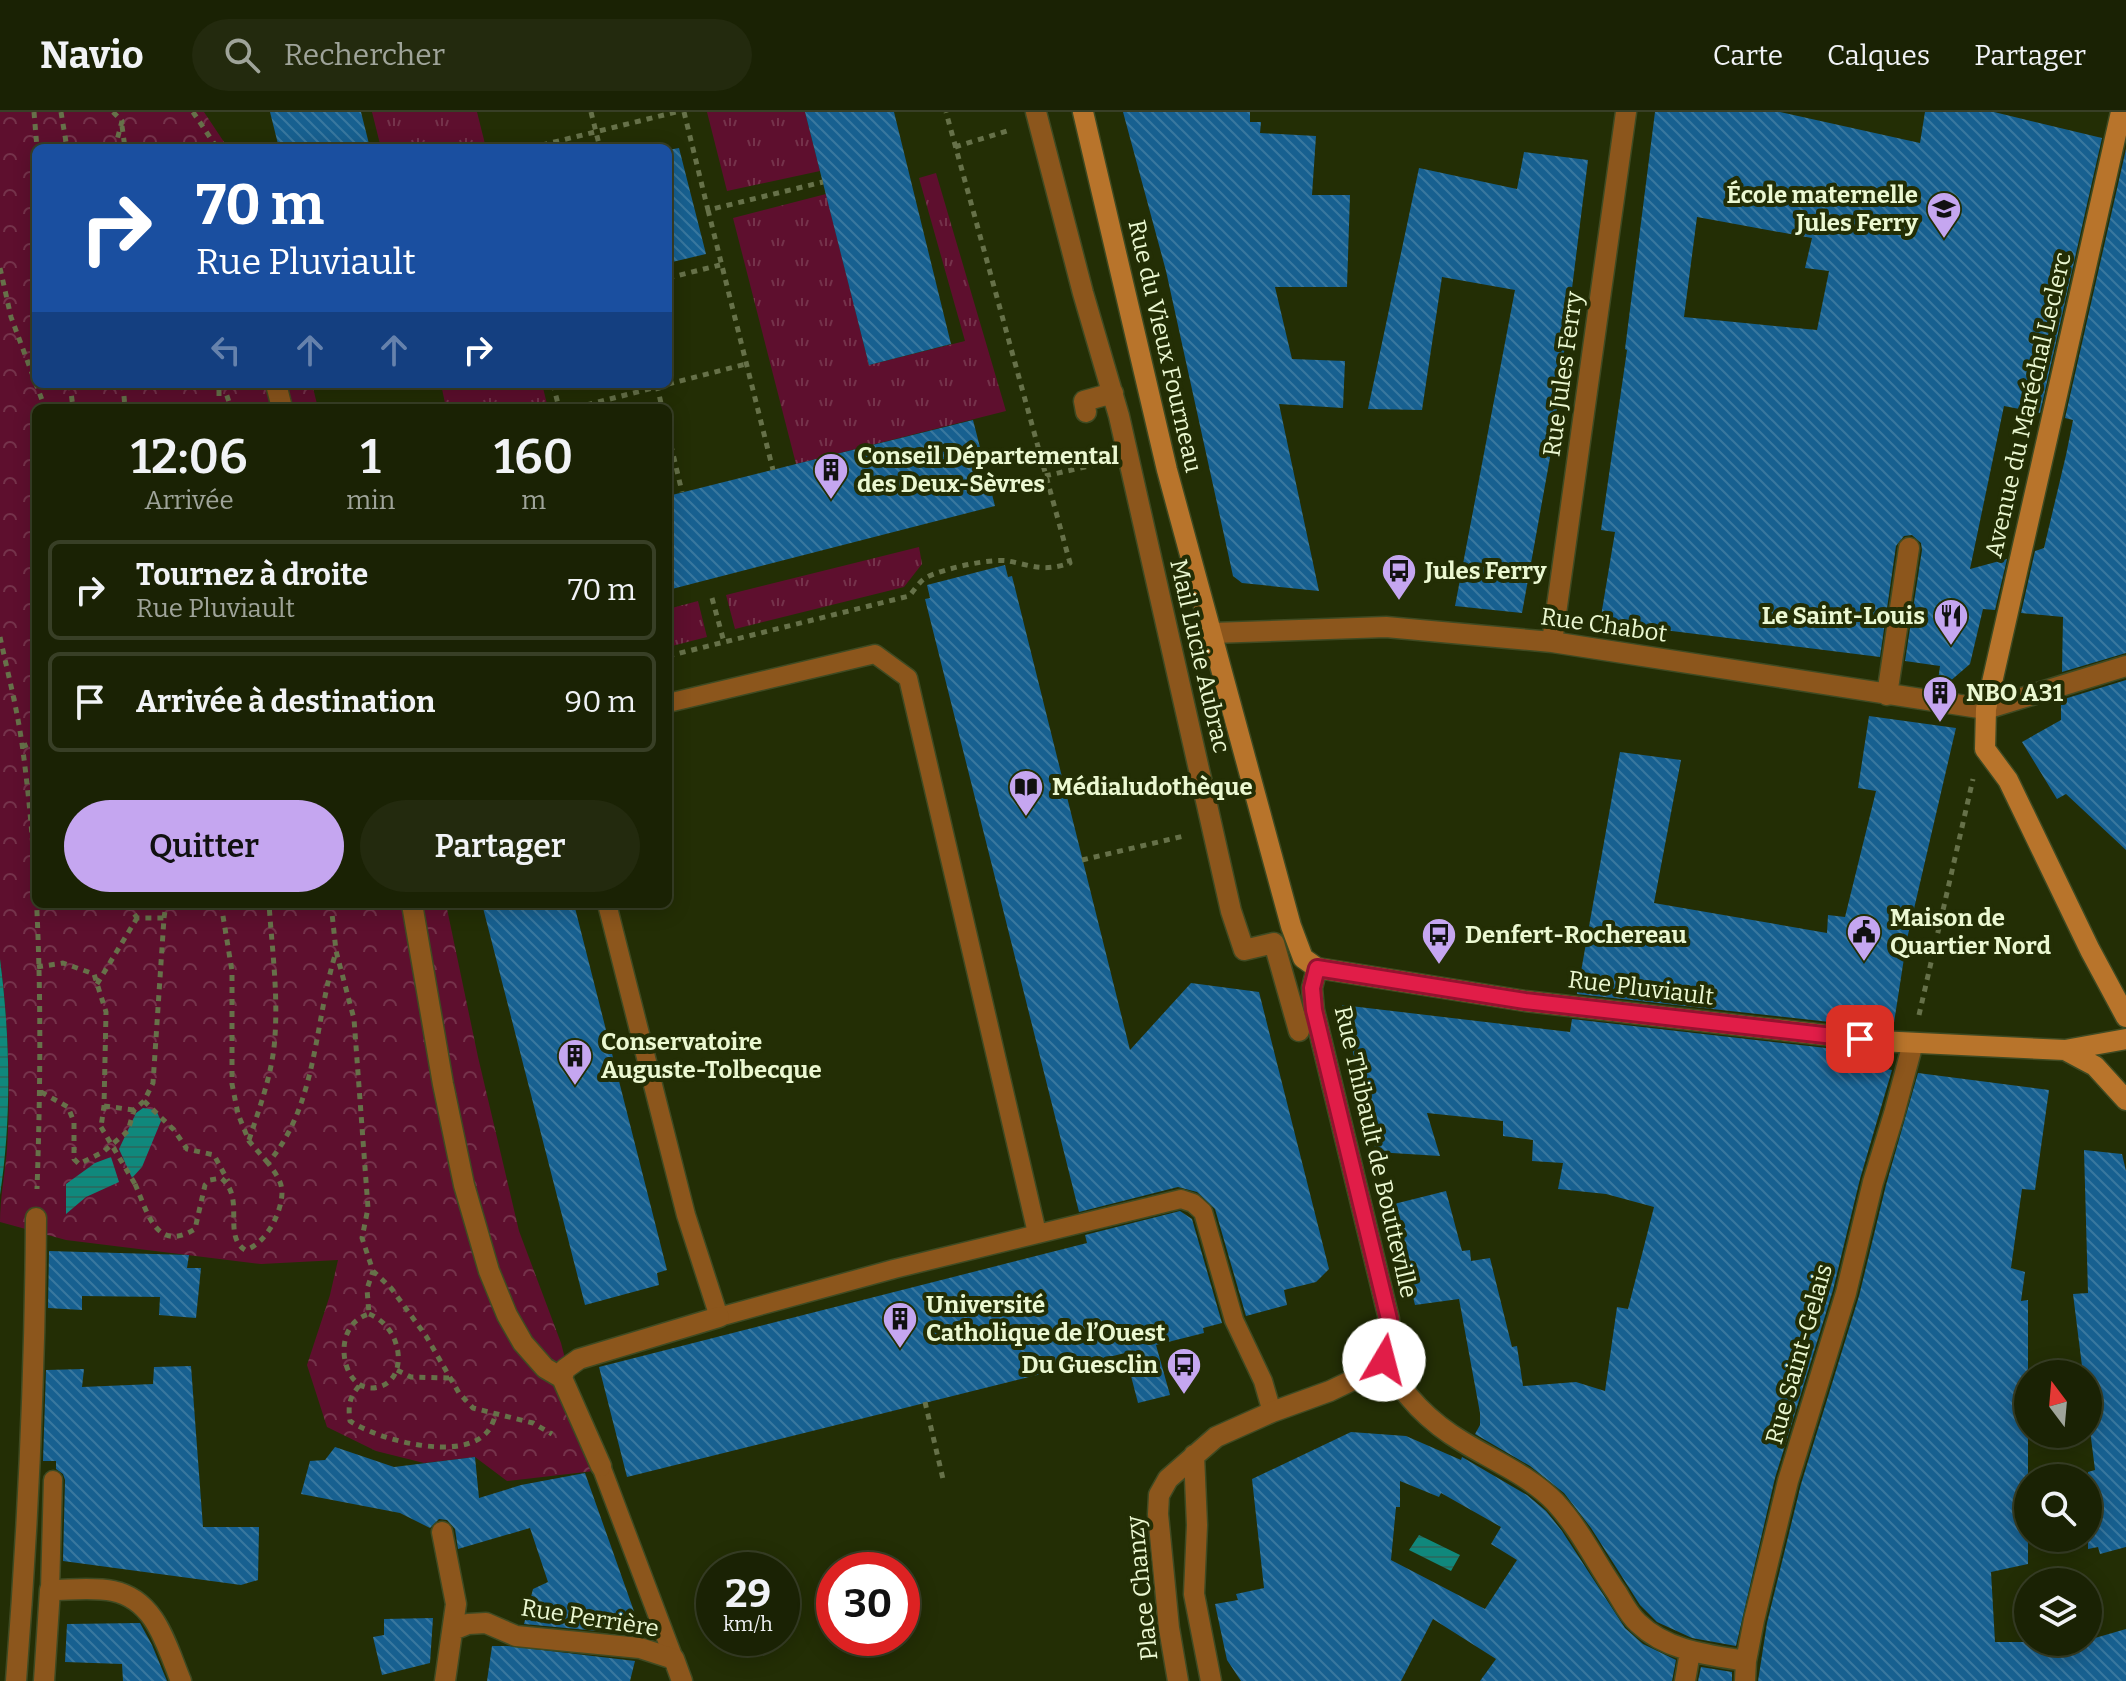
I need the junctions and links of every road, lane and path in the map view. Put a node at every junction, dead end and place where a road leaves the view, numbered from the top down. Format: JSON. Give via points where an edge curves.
{"nodes":[{"id":1,"x":34,"y":112,"type":"edge"},
{"id":2,"x":61,"y":112,"type":"edge"},
{"id":3,"x":113,"y":112,"type":"edge"},
{"id":4,"x":193,"y":112,"type":"edge"},
{"id":5,"x":591,"y":112,"type":"edge"},
{"id":6,"x":676,"y":112,"type":"edge"},
{"id":7,"x":684,"y":112,"type":"edge"},
{"id":8,"x":946,"y":112,"type":"edge"},
{"id":9,"x":1036,"y":112,"type":"edge"},
{"id":10,"x":1083,"y":112,"type":"edge"},
{"id":11,"x":1626,"y":112,"type":"edge"},
{"id":12,"x":2121,"y":112,"type":"edge"},
{"id":13,"x":122,"y":121,"type":"junction"},
{"id":14,"x":596,"y":131,"type":"junction"},
{"id":15,"x":1007,"y":131,"type":"dead end"},
{"id":16,"x":37,"y":144,"type":"edge"},
{"id":17,"x":66,"y":144,"type":"edge"},
{"id":18,"x":116,"y":144,"type":"edge"},
{"id":19,"x":125,"y":144,"type":"edge"},
{"id":20,"x":214,"y":144,"type":"edge"},
{"id":21,"x":546,"y":144,"type":"edge"},
{"id":22,"x":599,"y":144,"type":"edge"},
{"id":23,"x":955,"y":147,"type":"junction"},
{"id":24,"x":823,"y":182,"type":"dead end"},
{"id":25,"x":708,"y":210,"type":"junction"},
{"id":26,"x":720,"y":265,"type":"junction"},
{"id":27,"x":0,"y":268,"type":"edge"},
{"id":28,"x":672,"y":277,"type":"edge"},
{"id":29,"x":746,"y":364,"type":"junction"},
{"id":30,"x":32,"y":373,"type":"edge"},
{"id":31,"x":672,"y":382,"type":"edge"},
{"id":32,"x":650,"y":388,"type":"edge"},
{"id":33,"x":1113,"y":393,"type":"junction"},
{"id":34,"x":590,"y":404,"type":"edge"},
{"id":35,"x":1086,"y":412,"type":"dead end"},
{"id":36,"x":672,"y":450,"type":"edge"},
{"id":37,"x":1098,"y":464,"type":"dead end"},
{"id":38,"x":773,"y":470,"type":"dead end"},
{"id":39,"x":1045,"y":476,"type":"junction"},
{"id":40,"x":682,"y":492,"type":"dead end"},
{"id":41,"x":1909,"y":548,"type":"dead end"},
{"id":42,"x":712,"y":598,"type":"dead end"},
{"id":43,"x":1212,"y":633,"type":"junction"},
{"id":44,"x":0,"y":637,"type":"edge"},
{"id":45,"x":724,"y":642,"type":"junction"},
{"id":46,"x":1552,"y":642,"type":"junction"},
{"id":47,"x":672,"y":655,"type":"edge"},
{"id":48,"x":2126,"y":666,"type":"edge"},
{"id":49,"x":1887,"y":695,"type":"junction"},
{"id":50,"x":672,"y":702,"type":"edge"},
{"id":51,"x":1986,"y":709,"type":"junction"},
{"id":52,"x":32,"y":743,"type":"edge"},
{"id":53,"x":22,"y":747,"type":"junction"},
{"id":54,"x":1985,"y":749,"type":"junction"},
{"id":55,"x":32,"y":825,"type":"edge"},
{"id":56,"x":1212,"y":829,"type":"junction"},
{"id":57,"x":1082,"y":860,"type":"dead end"},
{"id":58,"x":36,"y":908,"type":"edge"},
{"id":59,"x":131,"y":908,"type":"edge"},
{"id":60,"x":165,"y":908,"type":"edge"},
{"id":61,"x":222,"y":908,"type":"edge"},
{"id":62,"x":269,"y":908,"type":"edge"},
{"id":63,"x":331,"y":908,"type":"edge"},
{"id":64,"x":413,"y":908,"type":"edge"},
{"id":65,"x":608,"y":908,"type":"edge"},
{"id":66,"x":137,"y":918,"type":"junction"},
{"id":67,"x":164,"y":918,"type":"junction"},
{"id":68,"x":336,"y":951,"type":"junction"},
{"id":69,"x":37,"y":967,"type":"junction"},
{"id":70,"x":1317,"y":968,"type":"junction"},
{"id":71,"x":97,"y":984,"type":"junction"},
{"id":72,"x":2126,"y":1017,"type":"edge"},
{"id":73,"x":1299,"y":1031,"type":"dead end"},
{"id":74,"x":2126,"y":1039,"type":"edge"},
{"id":75,"x":1913,"y":1043,"type":"junction"},
{"id":76,"x":2065,"y":1050,"type":"junction"},
{"id":77,"x":41,"y":1092,"type":"junction"},
{"id":78,"x":2126,"y":1100,"type":"edge"},
{"id":79,"x":144,"y":1101,"type":"junction"},
{"id":80,"x":104,"y":1106,"type":"junction"},
{"id":81,"x":134,"y":1110,"type":"junction"},
{"id":82,"x":249,"y":1141,"type":"junction"},
{"id":83,"x":268,"y":1163,"type":"junction"},
{"id":84,"x":230,"y":1185,"type":"junction"},
{"id":85,"x":36,"y":1218,"type":"joint"},
{"id":86,"x":1037,"y":1233,"type":"junction"},
{"id":87,"x":373,"y":1271,"type":"junction"},
{"id":88,"x":369,"y":1314,"type":"junction"},
{"id":89,"x":719,"y":1317,"type":"junction"},
{"id":90,"x":1384,"y":1360,"type":"junction"},
{"id":91,"x":396,"y":1370,"type":"junction"},
{"id":92,"x":450,"y":1378,"type":"junction"},
{"id":93,"x":562,"y":1378,"type":"junction"},
{"id":94,"x":359,"y":1386,"type":"junction"},
{"id":95,"x":925,"y":1402,"type":"dead end"},
{"id":96,"x":1272,"y":1412,"type":"junction"},
{"id":97,"x":496,"y":1414,"type":"junction"},
{"id":98,"x":591,"y":1445,"type":"junction"},
{"id":99,"x":1194,"y":1455,"type":"junction"},
{"id":100,"x":601,"y":1466,"type":"joint"},
{"id":101,"x":943,"y":1479,"type":"dead end"},
{"id":102,"x":53,"y":1480,"type":"dead end"},
{"id":103,"x":442,"y":1532,"type":"dead end"},
{"id":104,"x":50,"y":1590,"type":"junction"},
{"id":105,"x":453,"y":1630,"type":"junction"},
{"id":106,"x":1690,"y":1652,"type":"junction"},
{"id":107,"x":674,"y":1659,"type":"junction"},
{"id":108,"x":1745,"y":1671,"type":"edge"},
{"id":109,"x":16,"y":1681,"type":"edge"},
{"id":110,"x":44,"y":1681,"type":"edge"},
{"id":111,"x":181,"y":1681,"type":"edge"},
{"id":112,"x":445,"y":1681,"type":"edge"},
{"id":113,"x":682,"y":1681,"type":"edge"},
{"id":114,"x":1178,"y":1681,"type":"edge"},
{"id":115,"x":1211,"y":1681,"type":"edge"},
{"id":116,"x":1685,"y":1681,"type":"edge"}],
"edges":[{"from":1,"to":16,"type":"path"},
{"from":2,"to":17,"type":"path"},
{"from":3,"to":13,"type":"path"},
{"from":4,"to":20,"type":"path"},
{"from":5,"to":14,"type":"path"},
{"from":6,"to":14,"type":"path"},
{"from":7,"to":25,"type":"path"},
{"from":8,"to":23,"type":"path"},
{"from":9,"to":33,"type":"street","name":"Mail Lucie Aubrac"},
{"from":10,"to":43,"type":"main road","name":"Rue du Vieux Fourneau","via":[[1167,470]]},
{"from":11,"to":46,"type":"street","name":"Rue Jules Ferry"},
{"from":12,"to":51,"type":"main road","name":"Avenue du Maréchal Leclerc"},
{"from":13,"to":18,"type":"path"},
{"from":13,"to":19,"type":"path"},
{"from":14,"to":21,"type":"path"},
{"from":14,"to":22,"type":"path"},
{"from":15,"to":23,"type":"path"},
{"from":23,"to":39,"type":"path"},
{"from":24,"to":25,"type":"path"},
{"from":25,"to":26,"type":"path"},
{"from":26,"to":28,"type":"path"},
{"from":26,"to":29,"type":"path"},
{"from":27,"to":30,"type":"path"},
{"from":29,"to":31,"type":"path"},
{"from":29,"to":38,"type":"path"},
{"from":32,"to":34,"type":"path"},
{"from":33,"to":35,"type":"street","via":[[1084,401]]},
{"from":33,"to":56,"type":"street","name":"Mail Lucie Aubrac"},
{"from":36,"to":40,"type":"path"},
{"from":37,"to":39,"type":"path"},
{"from":39,"to":45,"type":"path","via":[[1070,563],[1037,569],[988,561],[928,577],[909,596]]},
{"from":41,"to":49,"type":"street"},
{"from":42,"to":45,"type":"path"},
{"from":43,"to":46,"type":"street","name":"Rue Chabot","via":[[1386,627]]},
{"from":43,"to":70,"type":"main road","via":[[1291,926],[1303,958]]},
{"from":44,"to":53,"type":"path"},
{"from":45,"to":47,"type":"path"},
{"from":46,"to":49,"type":"street","name":"Rue Chabot"},
{"from":48,"to":51,"type":"street"},
{"from":49,"to":51,"type":"street","name":"Rue Chabot"},
{"from":50,"to":86,"type":"lane","via":[[875,654],[908,678]]},
{"from":51,"to":54,"type":"main road","name":"Avenue du Maréchal Leclerc"},
{"from":52,"to":53,"type":"path"},
{"from":53,"to":55,"type":"path"},
{"from":54,"to":72,"type":"main road","via":[[2008,780]]},
{"from":54,"to":75,"type":"path","via":[[1970,787]]},
{"from":56,"to":57,"type":"path"},
{"from":56,"to":73,"type":"street","name":"Mail Lucie Aubrac","via":[[1244,950],[1274,943]]},
{"from":58,"to":69,"type":"path"},
{"from":59,"to":66,"type":"path"},
{"from":60,"to":67,"type":"path"},
{"from":61,"to":82,"type":"path","via":[[232,971],[232,1084]]},
{"from":62,"to":82,"type":"path","via":[[275,1038],[267,1087]]},
{"from":63,"to":68,"type":"path"},
{"from":64,"to":93,"type":"street","via":[[464,1185],[489,1271],[523,1343]]},
{"from":65,"to":89,"type":"lane","via":[[686,1215]]},
{"from":66,"to":67,"type":"path"},
{"from":66,"to":71,"type":"path"},
{"from":67,"to":79,"type":"path","via":[[153,1083]]},
{"from":68,"to":83,"type":"path","via":[[310,1078],[290,1131]]},
{"from":68,"to":87,"type":"path","via":[[354,1019],[368,1208],[362,1238]]},
{"from":69,"to":71,"type":"path","via":[[63,963],[94,974]]},
{"from":69,"to":77,"type":"path"},
{"from":70,"to":75,"type":"main road","name":"Rue Pluviault","via":[[1525,1001]]},
{"from":70,"to":90,"type":"street","name":"Rue Thibault de Boutteville","via":[[1314,1010],[1389,1319]]},
{"from":71,"to":80,"type":"path","via":[[106,1012]]},
{"from":74,"to":76,"type":"main road","name":"Rue Pluviault"},
{"from":75,"to":76,"type":"main road","name":"Rue Pluviault"},
{"from":75,"to":108,"type":"street","name":"Rue Saint-Gelais","via":[[1846,1293],[1788,1481]]},
{"from":76,"to":78,"type":"main road","via":[[2095,1066]]},
{"from":77,"to":81,"type":"path","via":[[68,1107],[79,1164],[128,1131]]},
{"from":77,"to":85,"type":"path"},
{"from":79,"to":81,"type":"path"},
{"from":79,"to":84,"type":"path","via":[[187,1149],[214,1155]]},
{"from":80,"to":81,"type":"path"},
{"from":80,"to":84,"type":"path","bridge":true,"via":[[101,1127],[155,1227],[165,1236],[183,1237],[195,1229],[201,1195],[210,1180],[221,1178]]},
{"from":82,"to":83,"type":"path"},
{"from":83,"to":84,"type":"path","via":[[282,1192],[273,1221],[254,1248],[245,1250],[236,1240]]},
{"from":85,"to":109,"type":"street","via":[[35,1368]]},
{"from":86,"to":89,"type":"lane"},
{"from":86,"to":96,"type":"lane","via":[[1165,1201],[1193,1203],[1209,1225],[1234,1320]]},
{"from":87,"to":88,"type":"path","via":[[367,1289]]},
{"from":87,"to":92,"type":"path","via":[[426,1336]]},
{"from":88,"to":91,"type":"path","via":[[390,1327],[396,1338]]},
{"from":88,"to":94,"type":"path","via":[[358,1317],[344,1340],[348,1368]]},
{"from":89,"to":93,"type":"street","via":[[579,1359]]},
{"from":90,"to":96,"type":"street","name":"Place Chanzy","via":[[1330,1391]]},
{"from":90,"to":106,"type":"street","via":[[1425,1416],[1552,1499],[1636,1622]]},
{"from":91,"to":92,"type":"path","via":[[411,1377]]},
{"from":91,"to":94,"type":"path","via":[[381,1386]]},
{"from":92,"to":97,"type":"path","via":[[473,1408]]},
{"from":93,"to":98,"type":"street"},
{"from":94,"to":97,"type":"path","via":[[351,1395],[350,1421],[431,1448],[474,1440],[487,1433]]},
{"from":95,"to":101,"type":"path"},
{"from":96,"to":99,"type":"street","name":"Place Chanzy","via":[[1216,1437]]},
{"from":97,"to":98,"type":"path","via":[[533,1423],[570,1443]]},
{"from":98,"to":100,"type":"street"},
{"from":99,"to":114,"type":"street","name":"Place Chanzy","via":[[1159,1495]]},
{"from":99,"to":115,"type":"street","via":[[1194,1594]]},
{"from":100,"to":107,"type":"lane"},
{"from":102,"to":104,"type":"lane"},
{"from":103,"to":105,"type":"street","via":[[456,1604]]},
{"from":104,"to":110,"type":"street"},
{"from":104,"to":111,"type":"street","via":[[111,1590],[141,1603],[155,1618]]},
{"from":105,"to":107,"type":"street","name":"Rue Perrière","via":[[486,1623],[516,1636],[640,1648]]},
{"from":105,"to":112,"type":"street"},
{"from":106,"to":108,"type":"street"},
{"from":106,"to":116,"type":"street"},
{"from":107,"to":113,"type":"street"}]}
